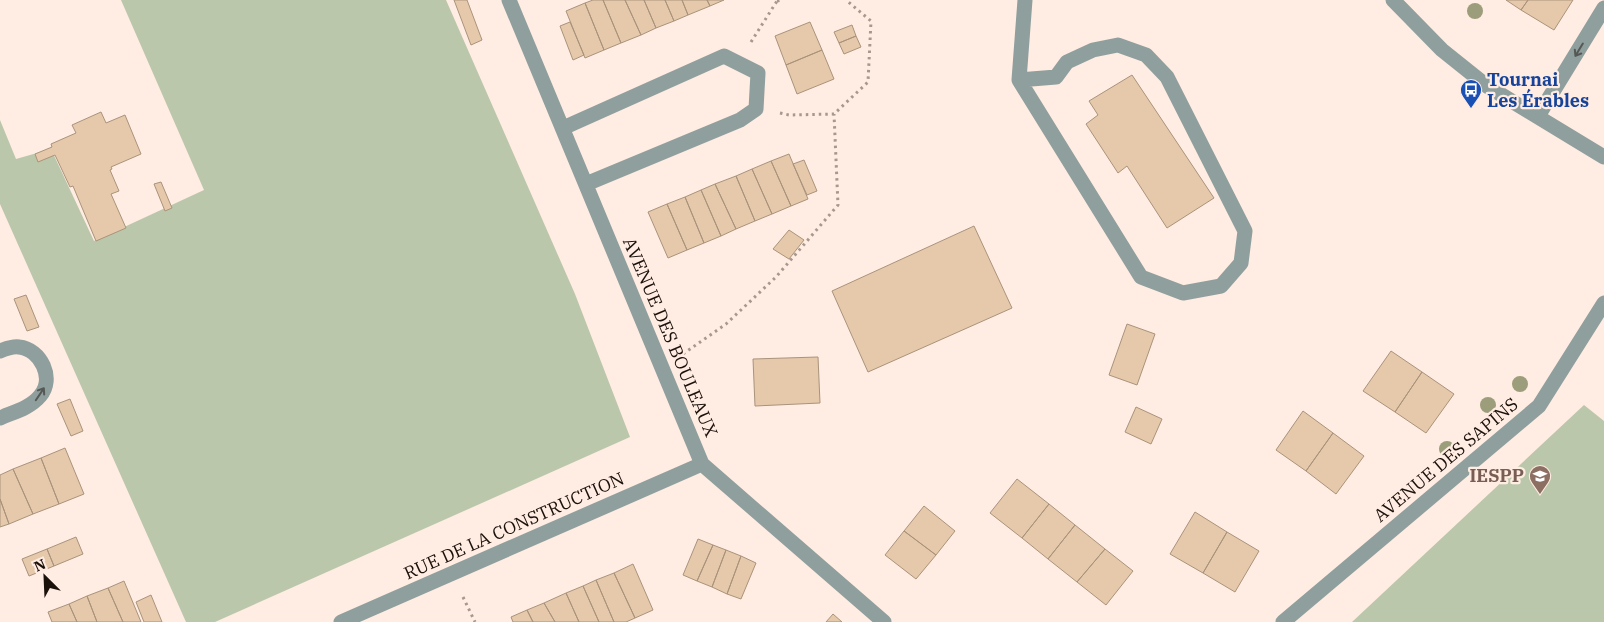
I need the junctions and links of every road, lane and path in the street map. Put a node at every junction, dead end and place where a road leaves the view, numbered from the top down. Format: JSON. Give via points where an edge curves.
{"nodes":[{"id":1,"x":776,"y":0,"type":"edge"},
{"id":2,"x":782,"y":0,"type":"edge"},
{"id":3,"x":846,"y":0,"type":"edge"},
{"id":4,"x":1025,"y":0,"type":"edge"},
{"id":5,"x":511,"y":1,"type":"edge"},
{"id":6,"x":1399,"y":2,"type":"edge"},
{"id":7,"x":1604,"y":8,"type":"edge"},
{"id":8,"x":738,"y":63,"type":"junction"},
{"id":9,"x":1019,"y":80,"type":"junction"},
{"id":10,"x":756,"y":109,"type":"junction"},
{"id":11,"x":834,"y":114,"type":"junction"},
{"id":12,"x":1538,"y":116,"type":"junction"},
{"id":13,"x":563,"y":128,"type":"junction"},
{"id":14,"x":1604,"y":157,"type":"edge"},
{"id":15,"x":586,"y":184,"type":"junction"},
{"id":16,"x":1604,"y":303,"type":"edge"},
{"id":17,"x":0,"y":351,"type":"edge"},
{"id":18,"x":662,"y":368,"type":"junction"},
{"id":19,"x":0,"y":418,"type":"edge"},
{"id":20,"x":702,"y":464,"type":"junction"},
{"id":21,"x":341,"y":622,"type":"edge"},
{"id":22,"x":884,"y":622,"type":"edge"},
{"id":23,"x":1283,"y":622,"type":"edge"}],
"edges":[{"from":1,"to":2,"type":"path"},
{"from":1,"to":8,"type":"path"},
{"from":3,"to":11,"type":"path","via":[[871,21],[868,82]]},
{"from":4,"to":9,"type":"street"},
{"from":5,"to":13,"type":"street","name":"AVENUE DES BOULEAUX"},
{"from":6,"to":12,"type":"street","via":[[1442,50],[1487,86]]},
{"from":7,"to":12,"type":"street","one_way":true},
{"from":8,"to":10,"type":"street","via":[[758,74]]},
{"from":8,"to":13,"type":"street","via":[[724,56]]},
{"from":9,"to":9,"type":"street","via":[[1141,277],[1183,293],[1221,286],[1241,263],[1245,231],[1166,77],[1146,55],[1118,45],[1093,50],[1067,62],[1056,77]]},
{"from":10,"to":11,"type":"path","via":[[789,115]]},
{"from":10,"to":15,"type":"street","via":[[740,120]]},
{"from":11,"to":18,"type":"path","via":[[838,204],[776,277],[726,324]]},
{"from":12,"to":14,"type":"street"},
{"from":13,"to":15,"type":"street","name":"AVENUE DES BOULEAUX"},
{"from":15,"to":18,"type":"street","name":"AVENUE DES BOULEAUX"},
{"from":16,"to":23,"type":"street","name":"AVENUE DES SAPINS","via":[[1539,406]]},
{"from":19,"to":17,"type":"street","one_way":true,"via":[[30,406],[42,395],[47,380],[44,365],[34,352],[19,347]]},
{"from":18,"to":20,"type":"street","name":"AVENUE DES BOULEAUX"},
{"from":20,"to":21,"type":"street","name":"RUE DE LA CONSTRUCTION"},
{"from":20,"to":22,"type":"street","name":"AVENUE DES BOULEAUX"}]}
